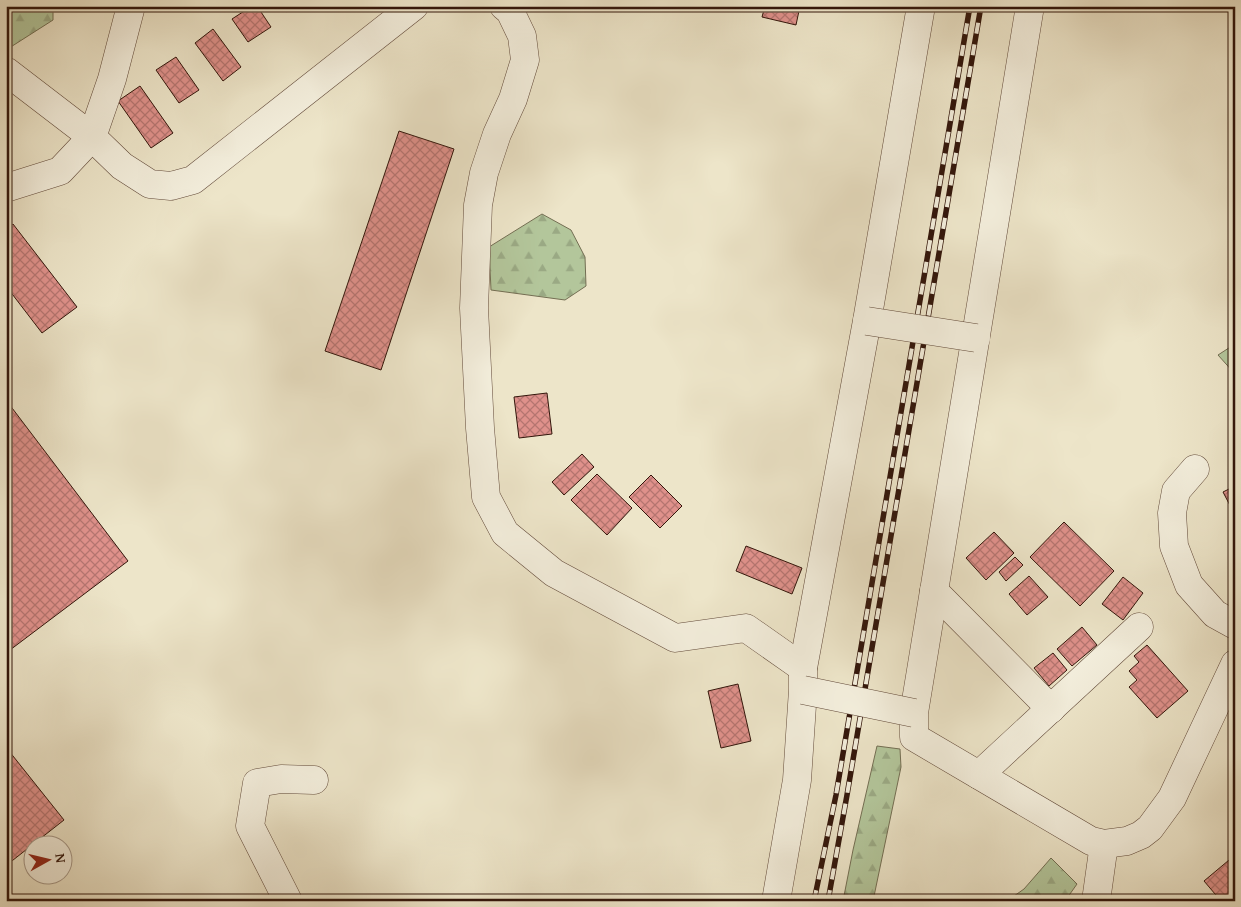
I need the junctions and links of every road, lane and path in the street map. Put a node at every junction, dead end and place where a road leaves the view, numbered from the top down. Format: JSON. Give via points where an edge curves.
{"nodes":[{"id":1,"x":131,"y":6,"type":"edge"},
{"id":2,"x":414,"y":6,"type":"edge"},
{"id":3,"x":504,"y":6,"type":"edge"},
{"id":4,"x":921,"y":6,"type":"edge"},
{"id":5,"x":1030,"y":6,"type":"edge"},
{"id":6,"x":6,"y":71,"type":"edge"},
{"id":7,"x":92,"y":137,"type":"junction"},
{"id":8,"x":6,"y":188,"type":"edge"},
{"id":9,"x":867,"y":321,"type":"junction"},
{"id":10,"x":976,"y":338,"type":"junction"},
{"id":11,"x":1195,"y":469,"type":"dead end"},
{"id":12,"x":934,"y":591,"type":"junction"},
{"id":13,"x":1235,"y":625,"type":"edge"},
{"id":14,"x":1140,"y":627,"type":"dead end"},
{"id":15,"x":1235,"y":664,"type":"edge"},
{"id":16,"x":803,"y":679,"type":"junction"},
{"id":17,"x":1051,"y":709,"type":"junction"},
{"id":18,"x":914,"y":713,"type":"junction"},
{"id":19,"x":979,"y":775,"type":"junction"},
{"id":20,"x":314,"y":780,"type":"dead end"},
{"id":21,"x":1104,"y":844,"type":"junction"},
{"id":22,"x":288,"y":901,"type":"edge"},
{"id":23,"x":776,"y":901,"type":"edge"},
{"id":24,"x":1096,"y":901,"type":"edge"}],
"edges":[{"from":1,"to":7,"type":"street"},
{"from":2,"to":7,"type":"street","via":[[193,180],[171,186],[150,184],[122,166]]},
{"from":3,"to":16,"type":"street","via":[[510,11],[522,36],[525,60],[484,173],[478,205],[474,308],[486,498],[504,532],[554,573],[675,638],[746,628]]},
{"from":4,"to":9,"type":"street"},
{"from":5,"to":10,"type":"street"},
{"from":6,"to":7,"type":"street"},
{"from":7,"to":8,"type":"street","via":[[60,171]]},
{"from":9,"to":10,"type":"street","bridge":true},
{"from":9,"to":16,"type":"street"},
{"from":10,"to":12,"type":"street"},
{"from":11,"to":13,"type":"street","via":[[1176,490],[1172,513],[1174,546],[1189,585],[1215,614]]},
{"from":12,"to":17,"type":"street"},
{"from":12,"to":18,"type":"street"},
{"from":14,"to":17,"type":"street"},
{"from":15,"to":21,"type":"street","via":[[1172,798],[1141,835]]},
{"from":16,"to":18,"type":"street","bridge":true},
{"from":16,"to":23,"type":"street","via":[[797,780]]},
{"from":17,"to":19,"type":"street"},
{"from":18,"to":19,"type":"street","via":[[914,737]]},
{"from":19,"to":21,"type":"street","via":[[1091,841]]},
{"from":20,"to":22,"type":"street","via":[[282,779],[256,783],[250,826]]},
{"from":21,"to":24,"type":"street"}]}
